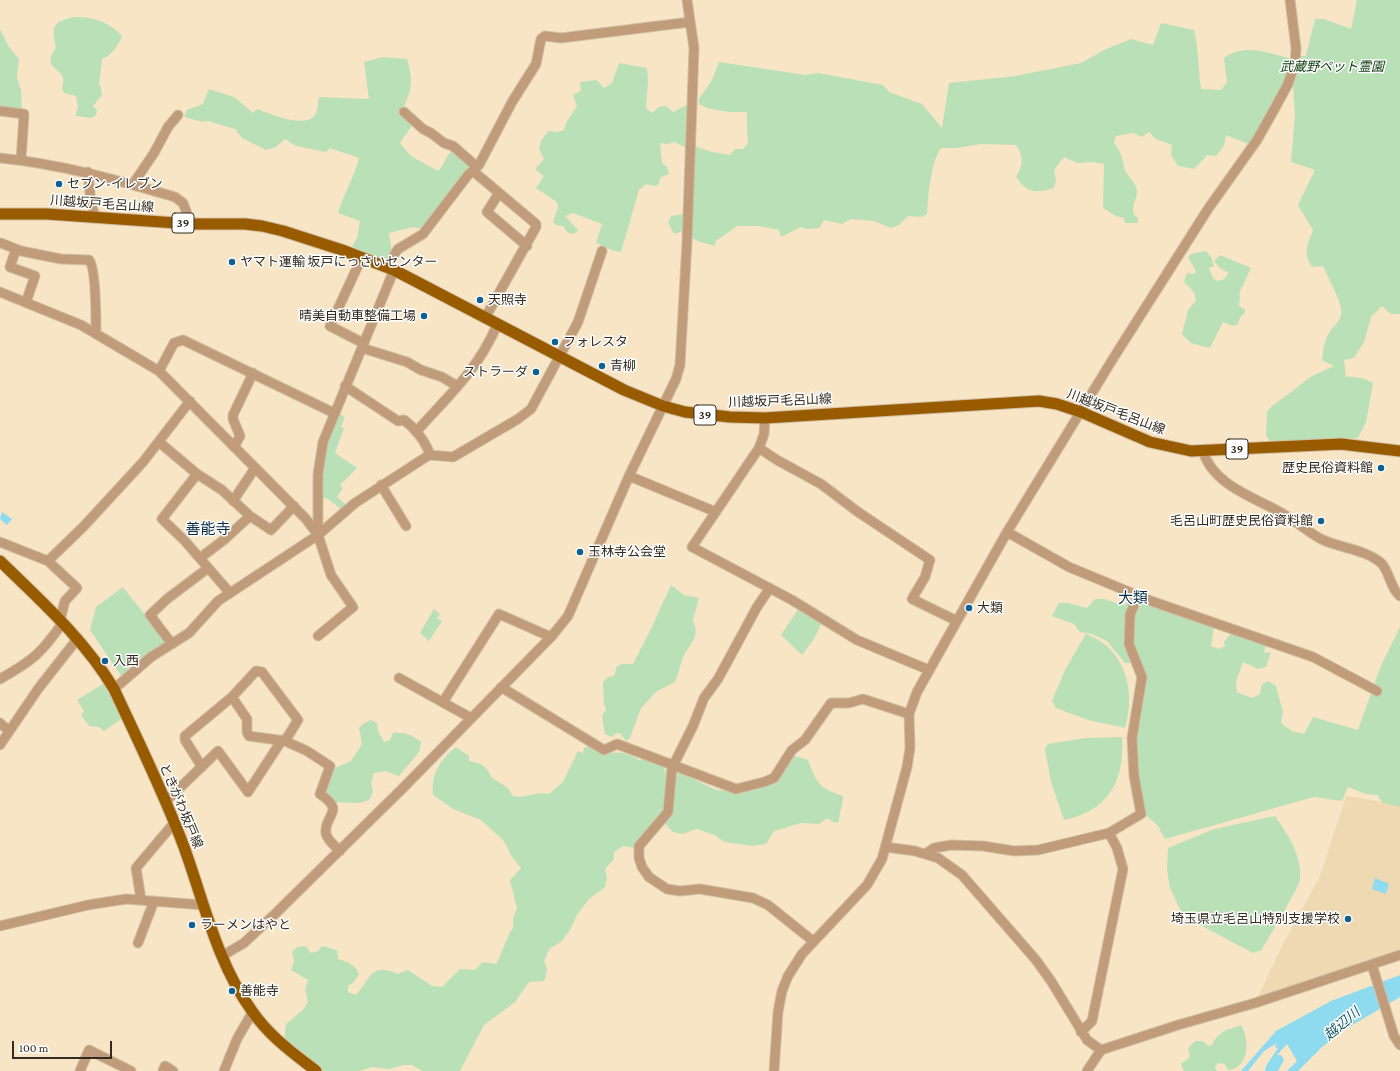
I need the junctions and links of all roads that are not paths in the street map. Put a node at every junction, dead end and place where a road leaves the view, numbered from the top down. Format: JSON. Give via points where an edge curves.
{"nodes":[{"id":1,"x":687,"y":0,"type":"edge"},
{"id":2,"x":1290,"y":0,"type":"edge"},
{"id":3,"x":690,"y":22,"type":"junction"},
{"id":4,"x":0,"y":111,"type":"edge"},
{"id":5,"x":404,"y":112,"type":"dead end"},
{"id":6,"x":178,"y":115,"type":"dead end"},
{"id":7,"x":0,"y":158,"type":"edge"},
{"id":8,"x":21,"y":160,"type":"junction"},
{"id":9,"x":475,"y":169,"type":"junction"},
{"id":10,"x":88,"y":172,"type":"junction"},
{"id":11,"x":133,"y":184,"type":"junction"},
{"id":12,"x":498,"y":193,"type":"junction"},
{"id":13,"x":0,"y":214,"type":"edge"},
{"id":14,"x":96,"y":218,"type":"junction"},
{"id":15,"x":190,"y":224,"type":"junction"},
{"id":16,"x":1,"y":243,"type":"edge"},
{"id":17,"x":527,"y":246,"type":"junction"},
{"id":18,"x":16,"y":249,"type":"junction"},
{"id":19,"x":602,"y":251,"type":"dead end"},
{"id":20,"x":362,"y":257,"type":"junction"},
{"id":21,"x":390,"y":269,"type":"junction"},
{"id":22,"x":0,"y":294,"type":"edge"},
{"id":23,"x":26,"y":302,"type":"junction"},
{"id":24,"x":485,"y":318,"type":"junction"},
{"id":25,"x":497,"y":325,"type":"junction"},
{"id":26,"x":96,"y":333,"type":"junction"},
{"id":27,"x":363,"y":346,"type":"junction"},
{"id":28,"x":560,"y":358,"type":"junction"},
{"id":29,"x":159,"y":371,"type":"junction"},
{"id":30,"x":253,"y":373,"type":"junction"},
{"id":31,"x":346,"y":386,"type":"junction"},
{"id":32,"x":457,"y":386,"type":"junction"},
{"id":33,"x":190,"y":401,"type":"junction"},
{"id":34,"x":663,"y":406,"type":"junction"},
{"id":35,"x":1081,"y":412,"type":"junction"},
{"id":36,"x":334,"y":413,"type":"junction"},
{"id":37,"x":765,"y":418,"type":"junction"},
{"id":38,"x":416,"y":432,"type":"junction"},
{"id":39,"x":159,"y":442,"type":"junction"},
{"id":40,"x":234,"y":447,"type":"junction"},
{"id":41,"x":759,"y":448,"type":"junction"},
{"id":42,"x":1203,"y":451,"type":"junction"},
{"id":43,"x":1400,"y":451,"type":"edge"},
{"id":44,"x":430,"y":455,"type":"junction"},
{"id":45,"x":255,"y":468,"type":"junction"},
{"id":46,"x":197,"y":474,"type":"junction"},
{"id":47,"x":629,"y":476,"type":"junction"},
{"id":48,"x":382,"y":485,"type":"junction"},
{"id":49,"x":233,"y":501,"type":"junction"},
{"id":50,"x":294,"y":506,"type":"junction"},
{"id":51,"x":716,"y":512,"type":"junction"},
{"id":52,"x":250,"y":516,"type":"junction"},
{"id":53,"x":406,"y":526,"type":"dead end"},
{"id":54,"x":1008,"y":532,"type":"junction"},
{"id":55,"x":318,"y":535,"type":"junction"},
{"id":56,"x":0,"y":542,"type":"edge"},
{"id":57,"x":200,"y":558,"type":"junction"},
{"id":58,"x":0,"y":561,"type":"edge"},
{"id":59,"x":48,"y":561,"type":"junction"},
{"id":60,"x":208,"y":568,"type":"junction"},
{"id":61,"x":770,"y":588,"type":"junction"},
{"id":62,"x":230,"y":593,"type":"junction"},
{"id":63,"x":1138,"y":595,"type":"junction"},
{"id":64,"x":1400,"y":596,"type":"edge"},
{"id":65,"x":62,"y":621,"type":"junction"},
{"id":66,"x":957,"y":621,"type":"junction"},
{"id":67,"x":318,"y":636,"type":"dead end"},
{"id":68,"x":551,"y":637,"type":"junction"},
{"id":69,"x":78,"y":638,"type":"junction"},
{"id":70,"x":172,"y":644,"type":"junction"},
{"id":71,"x":929,"y":670,"type":"junction"},
{"id":72,"x":400,"y":678,"type":"dead end"},
{"id":73,"x":0,"y":679,"type":"edge"},
{"id":74,"x":501,"y":688,"type":"junction"},
{"id":75,"x":114,"y":689,"type":"junction"},
{"id":76,"x":1377,"y":691,"type":"dead end"},
{"id":77,"x":232,"y":697,"type":"junction"},
{"id":78,"x":443,"y":702,"type":"junction"},
{"id":79,"x":909,"y":714,"type":"junction"},
{"id":80,"x":471,"y":718,"type":"junction"},
{"id":81,"x":0,"y":723,"type":"edge"},
{"id":82,"x":9,"y":731,"type":"junction"},
{"id":83,"x":283,"y":741,"type":"junction"},
{"id":84,"x":0,"y":745,"type":"edge"},
{"id":85,"x":674,"y":766,"type":"junction"},
{"id":86,"x":202,"y":767,"type":"junction"},
{"id":87,"x":165,"y":802,"type":"junction"},
{"id":88,"x":174,"y":823,"type":"junction"},
{"id":89,"x":1109,"y":833,"type":"junction"},
{"id":90,"x":886,"y":847,"type":"junction"},
{"id":91,"x":340,"y":851,"type":"junction"},
{"id":92,"x":925,"y":854,"type":"junction"},
{"id":93,"x":141,"y":899,"type":"junction"},
{"id":94,"x":154,"y":901,"type":"junction"},
{"id":95,"x":204,"y":905,"type":"junction"},
{"id":96,"x":0,"y":926,"type":"edge"},
{"id":97,"x":813,"y":941,"type":"junction"},
{"id":98,"x":138,"y":943,"type":"dead end"},
{"id":99,"x":1400,"y":955,"type":"edge"},
{"id":100,"x":222,"y":956,"type":"junction"},
{"id":101,"x":1372,"y":965,"type":"junction"},
{"id":102,"x":252,"y":1012,"type":"junction"},
{"id":103,"x":1081,"y":1032,"type":"junction"},
{"id":104,"x":1400,"y":1045,"type":"edge"},
{"id":105,"x":1101,"y":1050,"type":"junction"},
{"id":106,"x":80,"y":1071,"type":"edge"},
{"id":107,"x":131,"y":1071,"type":"edge"},
{"id":108,"x":163,"y":1071,"type":"edge"},
{"id":109,"x":173,"y":1071,"type":"edge"},
{"id":110,"x":224,"y":1071,"type":"edge"},
{"id":111,"x":316,"y":1071,"type":"edge"},
{"id":112,"x":774,"y":1071,"type":"edge"},
{"id":113,"x":1087,"y":1071,"type":"edge"}],
"edges":[{"from":1,"to":3,"type":"street"},
{"from":2,"to":35,"type":"street","via":[[1296,48],[1295,63],[1288,84],[1257,140],[1208,209]]},
{"from":3,"to":9,"type":"street","via":[[561,38],[545,36],[541,39],[536,64]]},
{"from":3,"to":34,"type":"street","via":[[694,48],[684,312],[680,365]]},
{"from":4,"to":8,"type":"street","via":[[24,114]]},
{"from":5,"to":9,"type":"street","via":[[423,129],[453,146]]},
{"from":6,"to":11,"type":"street"},
{"from":7,"to":8,"type":"street"},
{"from":8,"to":10,"type":"street"},
{"from":9,"to":12,"type":"street"},
{"from":9,"to":21,"type":"street","via":[[423,234],[398,249]]},
{"from":10,"to":11,"type":"street"},
{"from":10,"to":14,"type":"street","via":[[91,204]]},
{"from":11,"to":15,"type":"street","via":[[180,200],[186,208]]},
{"from":12,"to":17,"type":"street","via":[[536,224]]},
{"from":12,"to":17,"type":"street","via":[[487,212]]},
{"from":13,"to":14,"type":"main road","name":"川越坂戸毛呂山線","number":"39"},
{"from":14,"to":15,"type":"main road","name":"川越坂戸毛呂山線","number":"39"},
{"from":15,"to":20,"type":"main road","name":"川越坂戸毛呂山線","number":"39","via":[[262,226]]},
{"from":16,"to":18,"type":"street"},
{"from":17,"to":24,"type":"street"},
{"from":18,"to":23,"type":"street","via":[[10,267],[35,276]]},
{"from":18,"to":26,"type":"street","via":[[61,259],[89,260],[92,263]]},
{"from":19,"to":28,"type":"street","via":[[581,315]]},
{"from":20,"to":21,"type":"main road","name":"川越坂戸毛呂山線","number":"39"},
{"from":20,"to":27,"type":"street","via":[[330,326]]},
{"from":21,"to":24,"type":"main road","name":"川越坂戸毛呂山線","number":"39"},
{"from":21,"to":27,"type":"street"},
{"from":22,"to":23,"type":"street"},
{"from":23,"to":26,"type":"street","via":[[72,320]]},
{"from":24,"to":25,"type":"main road","name":"川越坂戸毛呂山線","number":"39"},
{"from":25,"to":28,"type":"main road","name":"川越坂戸毛呂山線","number":"39"},
{"from":25,"to":32,"type":"street","via":[[482,356],[466,379]]},
{"from":26,"to":29,"type":"street"},
{"from":27,"to":31,"type":"street"},
{"from":27,"to":32,"type":"street","via":[[407,362]]},
{"from":28,"to":34,"type":"main road","name":"川越坂戸毛呂山線","number":"39"},
{"from":28,"to":44,"type":"street","via":[[531,409],[522,417],[453,457]]},
{"from":29,"to":30,"type":"street","via":[[174,343],[183,340]]},
{"from":29,"to":33,"type":"street"},
{"from":30,"to":36,"type":"street"},
{"from":30,"to":40,"type":"street","via":[[234,415],[233,419],[240,436]]},
{"from":31,"to":36,"type":"street"},
{"from":31,"to":38,"type":"street","via":[[398,421],[404,420]]},
{"from":32,"to":38,"type":"street"},
{"from":33,"to":39,"type":"street","via":[[176,416]]},
{"from":33,"to":40,"type":"street"},
{"from":34,"to":37,"type":"main road","name":"川越坂戸毛呂山線","number":"39","via":[[714,416]]},
{"from":34,"to":47,"type":"street"},
{"from":35,"to":37,"type":"main road","name":"川越坂戸毛呂山線","number":"39","via":[[1057,404],[1032,401]]},
{"from":35,"to":42,"type":"main road","name":"川越坂戸毛呂山線","number":"39","via":[[1150,442],[1173,448]]},
{"from":35,"to":54,"type":"street"},
{"from":36,"to":55,"type":"street","via":[[320,453]]},
{"from":37,"to":41,"type":"street","via":[[764,434]]},
{"from":38,"to":44,"type":"street"},
{"from":39,"to":46,"type":"street"},
{"from":39,"to":59,"type":"street","via":[[84,526]]},
{"from":40,"to":45,"type":"street"},
{"from":41,"to":51,"type":"street"},
{"from":41,"to":66,"type":"street","via":[[822,484],[858,512],[930,560],[925,577],[912,599]]},
{"from":42,"to":43,"type":"main road","name":"川越坂戸毛呂山線","number":"39","via":[[1341,444]]},
{"from":42,"to":64,"type":"street","via":[[1206,460],[1218,474],[1238,490],[1263,502],[1319,538],[1365,554],[1380,563]]},
{"from":44,"to":48,"type":"street"},
{"from":45,"to":49,"type":"street"},
{"from":45,"to":50,"type":"street"},
{"from":46,"to":49,"type":"street","via":[[222,490]]},
{"from":46,"to":57,"type":"street","via":[[162,519]]},
{"from":47,"to":51,"type":"street"},
{"from":47,"to":68,"type":"street","via":[[568,616]]},
{"from":48,"to":53,"type":"street"},
{"from":48,"to":55,"type":"street","via":[[355,503]]},
{"from":49,"to":52,"type":"street"},
{"from":50,"to":52,"type":"street","via":[[271,530]]},
{"from":50,"to":55,"type":"street"},
{"from":51,"to":61,"type":"street","via":[[692,548]]},
{"from":52,"to":57,"type":"street"},
{"from":54,"to":63,"type":"street","via":[[1069,567]]},
{"from":54,"to":66,"type":"street"},
{"from":55,"to":62,"type":"street"},
{"from":55,"to":67,"type":"street","via":[[331,575],[353,607]]},
{"from":56,"to":59,"type":"street"},
{"from":57,"to":60,"type":"street"},
{"from":58,"to":65,"type":"main road","name":"ときがわ坂戸線"},
{"from":59,"to":65,"type":"street","via":[[76,588],[66,601]]},
{"from":60,"to":62,"type":"street"},
{"from":60,"to":70,"type":"street","via":[[150,615]]},
{"from":61,"to":71,"type":"street","via":[[857,640]]},
{"from":61,"to":85,"type":"street","via":[[718,679],[704,698]]},
{"from":62,"to":70,"type":"street","via":[[218,601],[189,633]]},
{"from":63,"to":76,"type":"street","via":[[1314,657]]},
{"from":63,"to":89,"type":"street","via":[[1130,615],[1130,644],[1142,677],[1132,738],[1134,776],[1141,814]]},
{"from":65,"to":69,"type":"main road","name":"ときがわ坂戸線"},
{"from":65,"to":73,"type":"street","via":[[43,650]]},
{"from":66,"to":71,"type":"street"},
{"from":68,"to":74,"type":"street"},
{"from":68,"to":78,"type":"street","via":[[499,614]]},
{"from":69,"to":75,"type":"main road","name":"ときがわ坂戸線"},
{"from":69,"to":82,"type":"street"},
{"from":70,"to":75,"type":"street","via":[[151,657]]},
{"from":71,"to":79,"type":"street","via":[[914,698]]},
{"from":72,"to":78,"type":"street"},
{"from":74,"to":80,"type":"street"},
{"from":74,"to":85,"type":"street","via":[[604,750],[617,744]]},
{"from":75,"to":87,"type":"main road","name":"ときがわ坂戸線"},
{"from":77,"to":83,"type":"street","via":[[247,719],[247,735]]},
{"from":77,"to":83,"type":"street","via":[[256,671],[262,672],[298,720]]},
{"from":77,"to":86,"type":"street","via":[[185,736]]},
{"from":78,"to":80,"type":"street"},
{"from":79,"to":85,"type":"street","via":[[862,699],[850,703],[831,703],[805,740],[792,750],[774,778],[736,789]]},
{"from":79,"to":90,"type":"street","via":[[910,754]]},
{"from":80,"to":91,"type":"street"},
{"from":81,"to":82,"type":"street"},
{"from":82,"to":84,"type":"street"},
{"from":83,"to":86,"type":"street","via":[[248,792],[218,751]]},
{"from":83,"to":91,"type":"street","via":[[307,751],[330,766],[320,794],[333,805],[326,835]]},
{"from":85,"to":97,"type":"street","via":[[668,812],[639,846],[642,867],[649,876],[667,889],[700,888],[753,898],[768,905]]},
{"from":86,"to":87,"type":"street"},
{"from":87,"to":88,"type":"main road","name":"ときがわ坂戸線"},
{"from":88,"to":93,"type":"street","via":[[136,868]]},
{"from":88,"to":95,"type":"main road","name":"ときがわ坂戸線"},
{"from":89,"to":92,"type":"street","via":[[1026,852],[957,845],[934,848]]},
{"from":89,"to":103,"type":"street","via":[[1117,848],[1123,869],[1092,1021]]},
{"from":90,"to":92,"type":"street"},
{"from":90,"to":97,"type":"street","via":[[871,880]]},
{"from":91,"to":100,"type":"street","via":[[244,943]]},
{"from":92,"to":103,"type":"street","via":[[938,858],[952,867],[972,885],[1036,960]]},
{"from":93,"to":94,"type":"street"},
{"from":93,"to":96,"type":"street","via":[[104,902]]},
{"from":94,"to":95,"type":"street"},
{"from":94,"to":98,"type":"street"},
{"from":95,"to":100,"type":"main road","name":"ときがわ坂戸線"},
{"from":97,"to":112,"type":"street","via":[[794,964],[783,987],[778,1012]]},
{"from":99,"to":101,"type":"street"},
{"from":100,"to":102,"type":"main road","name":"ときがわ坂戸線"},
{"from":101,"to":104,"type":"street","via":[[1394,1036]]},
{"from":101,"to":105,"type":"street"},
{"from":102,"to":110,"type":"street"},
{"from":102,"to":111,"type":"main road","name":"ときがわ坂戸線","via":[[282,1045]]},
{"from":103,"to":105,"type":"street","via":[[1090,1043]]},
{"from":105,"to":113,"type":"street"},
{"from":106,"to":107,"type":"street","via":[[90,1050]]},
{"from":108,"to":109,"type":"street","via":[[166,1066]]}]}
